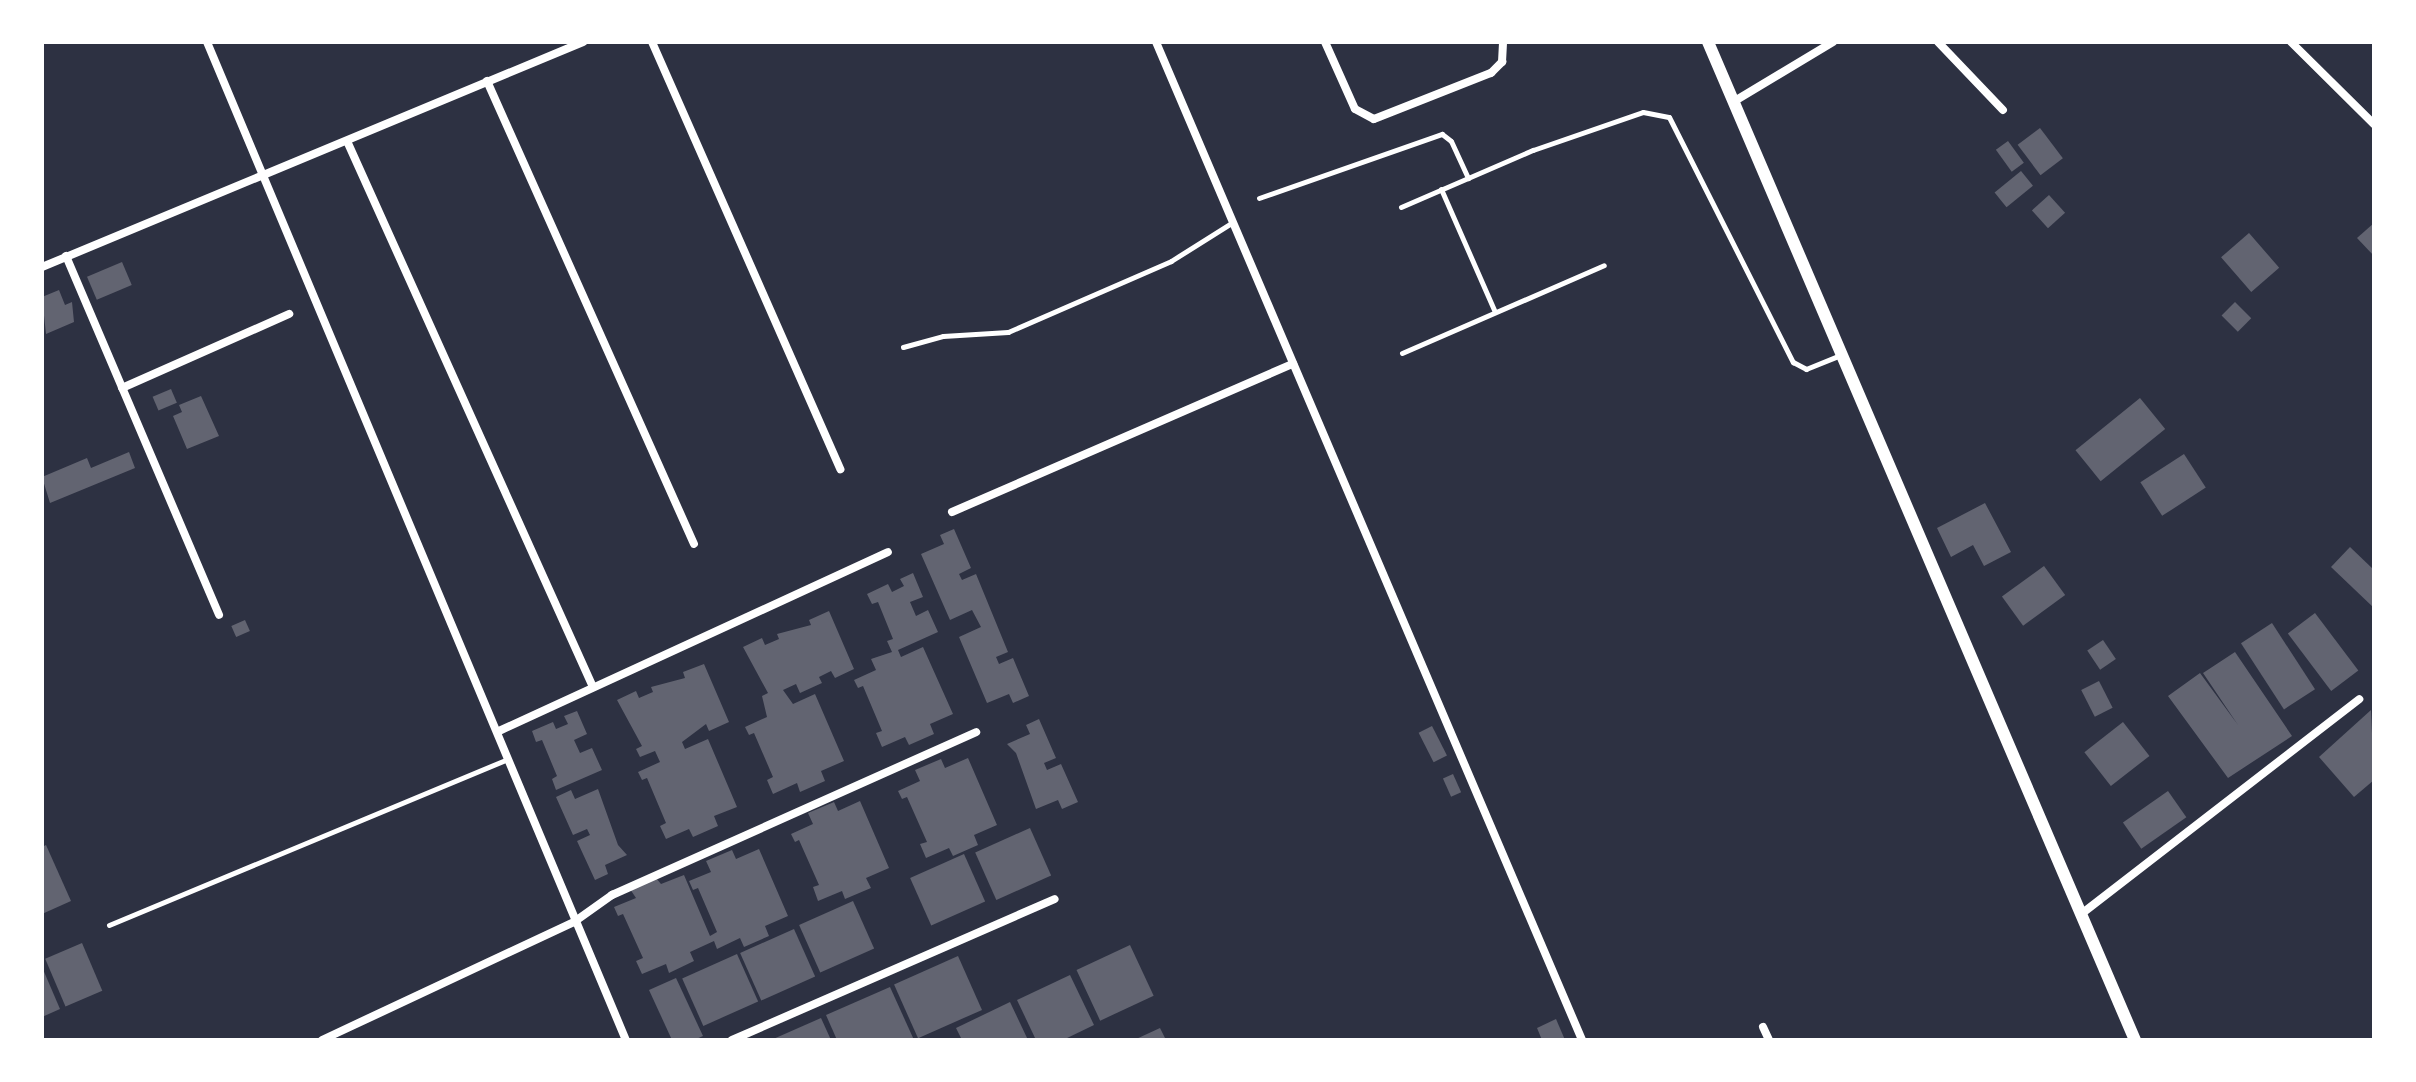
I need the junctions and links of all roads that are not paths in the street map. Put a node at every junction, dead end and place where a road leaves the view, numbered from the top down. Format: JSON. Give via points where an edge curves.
{"nodes":[{"id":1,"x":207,"y":42,"type":"edge"},
{"id":2,"x":583,"y":42,"type":"edge"},
{"id":3,"x":652,"y":42,"type":"edge"},
{"id":4,"x":1156,"y":42,"type":"edge"},
{"id":5,"x":1325,"y":42,"type":"edge"},
{"id":6,"x":1503,"y":42,"type":"edge"},
{"id":7,"x":1708,"y":42,"type":"edge"},
{"id":8,"x":1833,"y":42,"type":"edge"},
{"id":9,"x":1938,"y":42,"type":"edge"},
{"id":10,"x":2291,"y":42,"type":"edge"},
{"id":11,"x":487,"y":81,"type":"junction"},
{"id":12,"x":1733,"y":102,"type":"junction"},
{"id":13,"x":2003,"y":110,"type":"dead end"},
{"id":14,"x":2374,"y":124,"type":"edge"},
{"id":15,"x":347,"y":141,"type":"junction"},
{"id":16,"x":262,"y":175,"type":"junction"},
{"id":17,"x":1468,"y":178,"type":"junction"},
{"id":18,"x":1441,"y":189,"type":"junction"},
{"id":19,"x":1259,"y":198,"type":"dead end"},
{"id":20,"x":1401,"y":207,"type":"dead end"},
{"id":21,"x":1233,"y":222,"type":"junction"},
{"id":22,"x":66,"y":256,"type":"junction"},
{"id":23,"x":1604,"y":265,"type":"dead end"},
{"id":24,"x":42,"y":267,"type":"edge"},
{"id":25,"x":1495,"y":312,"type":"junction"},
{"id":26,"x":289,"y":314,"type":"dead end"},
{"id":27,"x":903,"y":347,"type":"dead end"},
{"id":28,"x":1402,"y":353,"type":"dead end"},
{"id":29,"x":1841,"y":354,"type":"junction"},
{"id":30,"x":1293,"y":364,"type":"junction"},
{"id":31,"x":122,"y":388,"type":"junction"},
{"id":32,"x":840,"y":469,"type":"dead end"},
{"id":33,"x":952,"y":512,"type":"dead end"},
{"id":34,"x":694,"y":544,"type":"dead end"},
{"id":35,"x":888,"y":552,"type":"dead end"},
{"id":36,"x":219,"y":615,"type":"dead end"},
{"id":37,"x":593,"y":687,"type":"junction"},
{"id":38,"x":2359,"y":699,"type":"dead end"},
{"id":39,"x":499,"y":731,"type":"junction"},
{"id":40,"x":976,"y":732,"type":"dead end"},
{"id":41,"x":509,"y":758,"type":"junction"},
{"id":42,"x":1055,"y":899,"type":"dead end"},
{"id":43,"x":2080,"y":915,"type":"junction"},
{"id":44,"x":574,"y":922,"type":"junction"},
{"id":45,"x":109,"y":925,"type":"dead end"},
{"id":46,"x":1763,"y":1027,"type":"dead end"},
{"id":47,"x":322,"y":1040,"type":"edge"},
{"id":48,"x":626,"y":1040,"type":"edge"},
{"id":49,"x":732,"y":1040,"type":"edge"},
{"id":50,"x":1582,"y":1040,"type":"edge"},
{"id":51,"x":1769,"y":1040,"type":"edge"},
{"id":52,"x":2135,"y":1040,"type":"edge"}],
"edges":[{"from":1,"to":16,"type":"street"},
{"from":2,"to":11,"type":"street"},
{"from":3,"to":32,"type":"street"},
{"from":4,"to":21,"type":"street"},
{"from":5,"to":6,"type":"street","via":[[1355,109],[1374,119],[1491,73],[1502,62]]},
{"from":7,"to":12,"type":"street"},
{"from":8,"to":12,"type":"street"},
{"from":9,"to":13,"type":"street"},
{"from":10,"to":14,"type":"street"},
{"from":11,"to":15,"type":"street"},
{"from":11,"to":34,"type":"street"},
{"from":12,"to":29,"type":"street"},
{"from":15,"to":16,"type":"street"},
{"from":15,"to":37,"type":"street"},
{"from":16,"to":22,"type":"street"},
{"from":16,"to":39,"type":"street"},
{"from":17,"to":18,"type":"lane"},
{"from":17,"to":19,"type":"lane","via":[[1451,141],[1442,134]]},
{"from":17,"to":29,"type":"lane","via":[[1643,112],[1669,117],[1793,362],[1806,369]]},
{"from":18,"to":20,"type":"lane"},
{"from":18,"to":25,"type":"lane"},
{"from":21,"to":27,"type":"lane","via":[[1171,261],[1008,332],[943,336]]},
{"from":21,"to":30,"type":"street"},
{"from":22,"to":24,"type":"street"},
{"from":22,"to":31,"type":"street"},
{"from":23,"to":25,"type":"lane"},
{"from":25,"to":28,"type":"lane"},
{"from":26,"to":31,"type":"street"},
{"from":29,"to":43,"type":"street"},
{"from":30,"to":33,"type":"street"},
{"from":30,"to":50,"type":"street"},
{"from":31,"to":36,"type":"street"},
{"from":35,"to":37,"type":"street"},
{"from":37,"to":39,"type":"street"},
{"from":38,"to":43,"type":"street"},
{"from":39,"to":41,"type":"street"},
{"from":40,"to":44,"type":"street","via":[[612,895]]},
{"from":41,"to":44,"type":"street"},
{"from":41,"to":45,"type":"lane"},
{"from":42,"to":49,"type":"street"},
{"from":43,"to":52,"type":"street"},
{"from":44,"to":47,"type":"street"},
{"from":44,"to":48,"type":"street"},
{"from":46,"to":51,"type":"street"}]}
